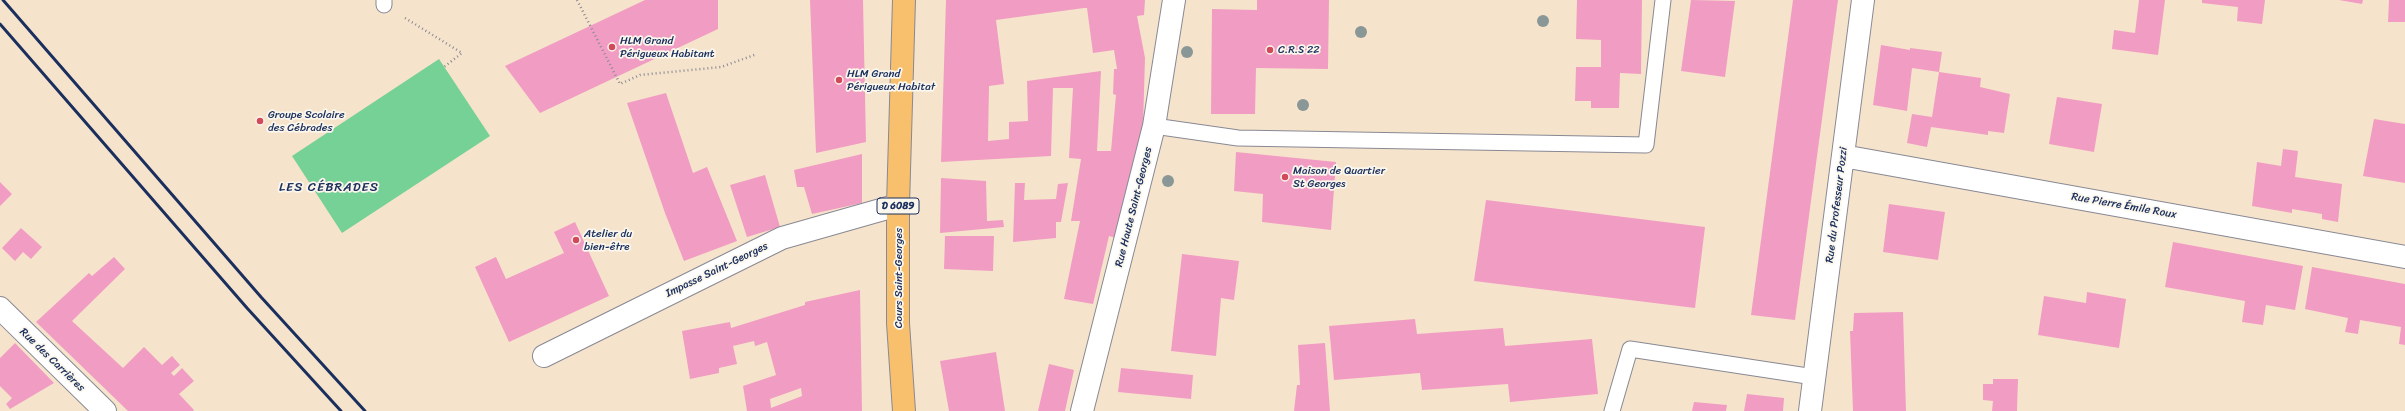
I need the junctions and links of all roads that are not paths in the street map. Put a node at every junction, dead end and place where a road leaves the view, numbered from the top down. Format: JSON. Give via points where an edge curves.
{"nodes":[{"id":1,"x":904,"y":0,"type":"edge"},
{"id":2,"x":1174,"y":0,"type":"edge"},
{"id":3,"x":1663,"y":0,"type":"edge"},
{"id":4,"x":1863,"y":0,"type":"edge"},
{"id":5,"x":1154,"y":126,"type":"junction"},
{"id":6,"x":1843,"y":156,"type":"junction"},
{"id":7,"x":898,"y":205,"type":"junction"},
{"id":8,"x":2405,"y":257,"type":"edge"},
{"id":9,"x":0,"y":308,"type":"edge"},
{"id":10,"x":544,"y":356,"type":"dead end"},
{"id":11,"x":1814,"y":377,"type":"junction"},
{"id":12,"x":105,"y":411,"type":"edge"},
{"id":13,"x":904,"y":411,"type":"edge"},
{"id":14,"x":1082,"y":411,"type":"edge"},
{"id":15,"x":1612,"y":411,"type":"edge"},
{"id":16,"x":1810,"y":411,"type":"edge"}],
"edges":[{"from":1,"to":7,"type":"main road","name":"Cours Saint-Georges","number":"D 6089"},
{"from":2,"to":5,"type":"street","name":"Rue Haute Saint-Georges"},
{"from":3,"to":5,"type":"lane","via":[[1646,145],[1238,138]]},
{"from":4,"to":6,"type":"street","name":"Rue du Professeur Pozzi"},
{"from":5,"to":14,"type":"street","name":"Rue Haute Saint-Georges"},
{"from":6,"to":8,"type":"street","name":"Rue Pierre Émile Roux"},
{"from":6,"to":11,"type":"street","name":"Rue du Professeur Pozzi"},
{"from":7,"to":10,"type":"street","name":"Impasse Saint-Georges","via":[[782,238]]},
{"from":7,"to":13,"type":"main road","name":"Cours Saint-Georges","number":"D 6089","via":[[898,323]]},
{"from":9,"to":12,"type":"street","name":"Rue des Carrières"},
{"from":11,"to":15,"type":"lane","via":[[1630,349]]},
{"from":11,"to":16,"type":"street","name":"Rue du Professeur Pozzi"}]}
